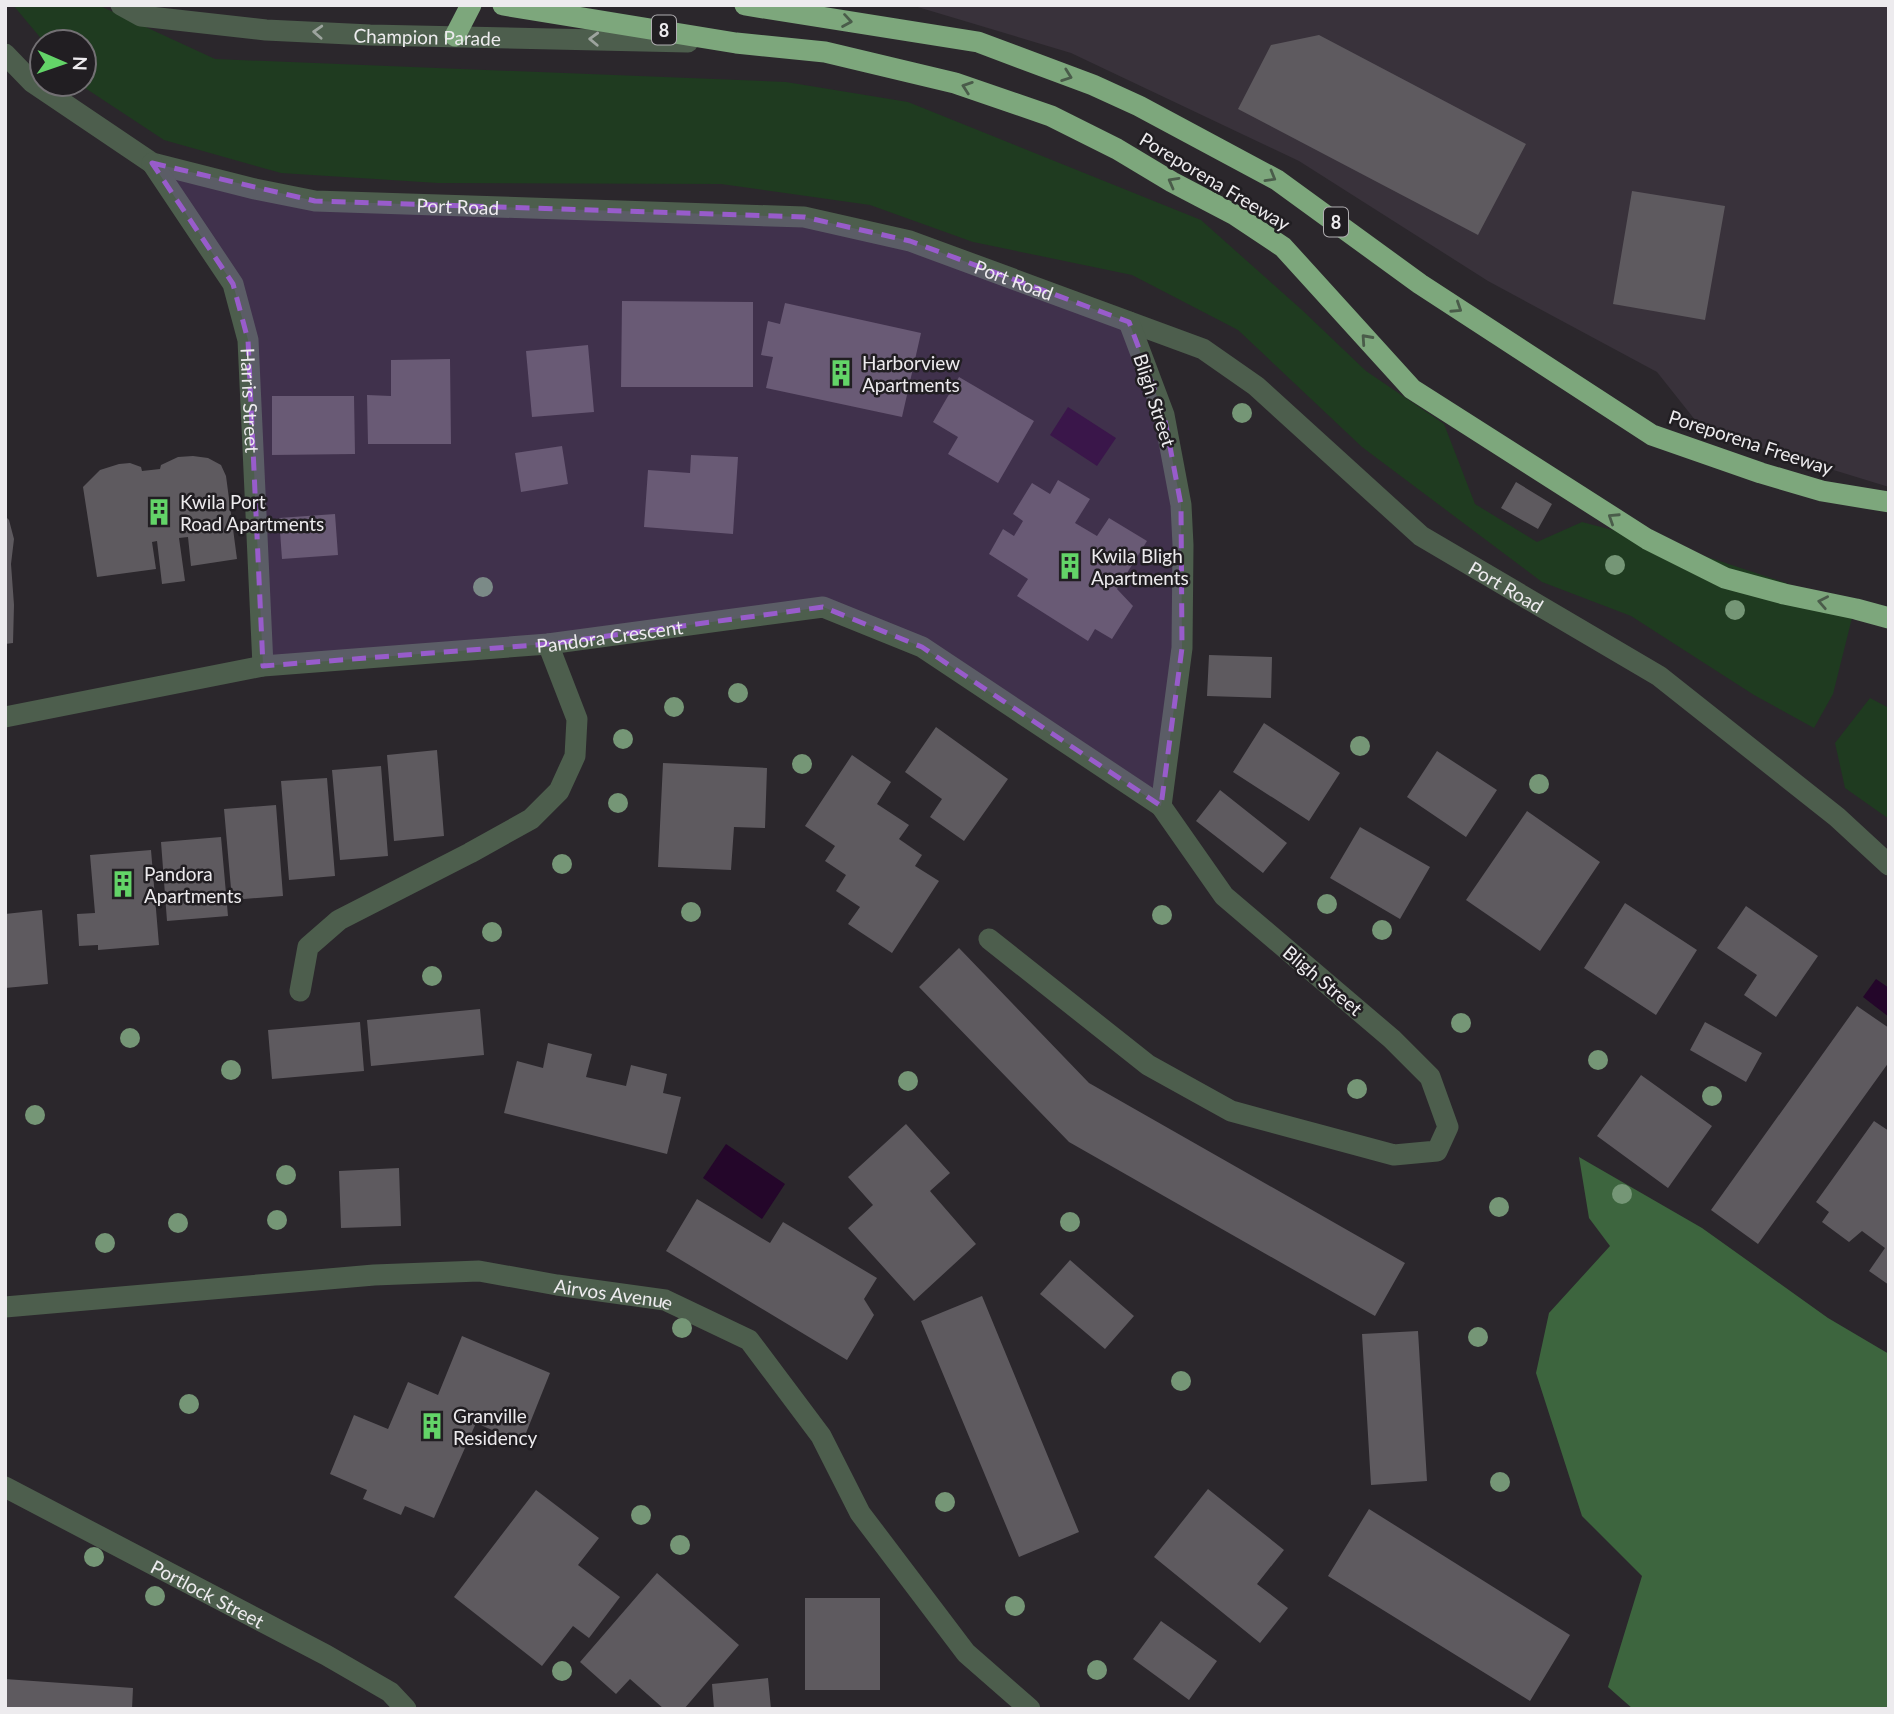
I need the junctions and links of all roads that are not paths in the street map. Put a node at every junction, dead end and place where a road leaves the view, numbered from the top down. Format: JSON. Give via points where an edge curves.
{"nodes":[{"id":1,"x":121,"y":5,"type":"edge"},
{"id":2,"x":471,"y":5,"type":"edge"},
{"id":3,"x":503,"y":5,"type":"edge"},
{"id":4,"x":746,"y":5,"type":"edge"},
{"id":5,"x":455,"y":36,"type":"junction"},
{"id":6,"x":736,"y":43,"type":"junction"},
{"id":7,"x":5,"y":54,"type":"edge"},
{"id":8,"x":152,"y":163,"type":"junction"},
{"id":9,"x":1129,"y":321,"type":"junction"},
{"id":10,"x":1889,"y":502,"type":"edge"},
{"id":11,"x":1889,"y":618,"type":"edge"},
{"id":12,"x":548,"y":644,"type":"junction"},
{"id":13,"x":263,"y":666,"type":"junction"},
{"id":14,"x":5,"y":717,"type":"edge"},
{"id":15,"x":1161,"y":806,"type":"junction"},
{"id":16,"x":1889,"y":865,"type":"edge"},
{"id":17,"x":989,"y":939,"type":"dead end"},
{"id":18,"x":300,"y":991,"type":"dead end"},
{"id":19,"x":5,"y":1307,"type":"edge"},
{"id":20,"x":5,"y":1487,"type":"edge"},
{"id":21,"x":406,"y":1709,"type":"edge"},
{"id":22,"x":1030,"y":1709,"type":"edge"}],
"edges":[{"from":5,"to":1,"type":"street","name":"Champion Parade","one_way":true,"via":[[266,30],[141,16]]},
{"from":2,"to":5,"type":"highway"},
{"from":3,"to":6,"type":"highway","name":"Poreporena Freeway","number":"8"},
{"from":4,"to":10,"type":"highway","name":"Poreporena Freeway","number":"8","one_way":true,"via":[[978,42],[1093,85],[1277,180],[1420,284],[1652,435],[1822,491]]},
{"from":6,"to":5,"type":"street","name":"Champion Parade","one_way":true},
{"from":11,"to":6,"type":"highway","name":"Poreporena Freeway","number":"8","one_way":true,"via":[[1725,578],[1647,539],[1412,389],[1283,247],[1235,215],[1051,116],[955,83],[825,52]]},
{"from":7,"to":8,"type":"street","name":"Port Road","via":[[32,82]]},
{"from":8,"to":9,"type":"street","name":"Port Road","via":[[315,201],[804,217],[910,241]]},
{"from":8,"to":13,"type":"street","name":"Harris Street","via":[[233,284],[248,340]]},
{"from":9,"to":15,"type":"street","name":"Bligh Street","via":[[1164,415],[1181,505],[1182,649]]},
{"from":9,"to":16,"type":"street","name":"Port Road","via":[[1203,349],[1256,386],[1421,536],[1659,676],[1837,817]]},
{"from":12,"to":13,"type":"street","name":"Pandora Crescent"},
{"from":12,"to":15,"type":"street","name":"Pandora Crescent","via":[[823,607],[922,648]]},
{"from":12,"to":18,"type":"street","via":[[577,719],[575,756],[559,791],[531,819],[339,920],[308,947]]},
{"from":13,"to":14,"type":"street","name":"Pandora Crescent"},
{"from":15,"to":17,"type":"street","name":"Bligh Street","via":[[1224,896],[1430,1077],[1448,1127],[1437,1151],[1394,1155],[1231,1111],[1148,1065]]},
{"from":19,"to":22,"type":"street","name":"Airvos Avenue","via":[[479,1270],[664,1300],[749,1340],[821,1436],[860,1513],[966,1653]]},
{"from":20,"to":21,"type":"street","name":"Portlock Street","via":[[326,1655],[390,1692]]}]}
